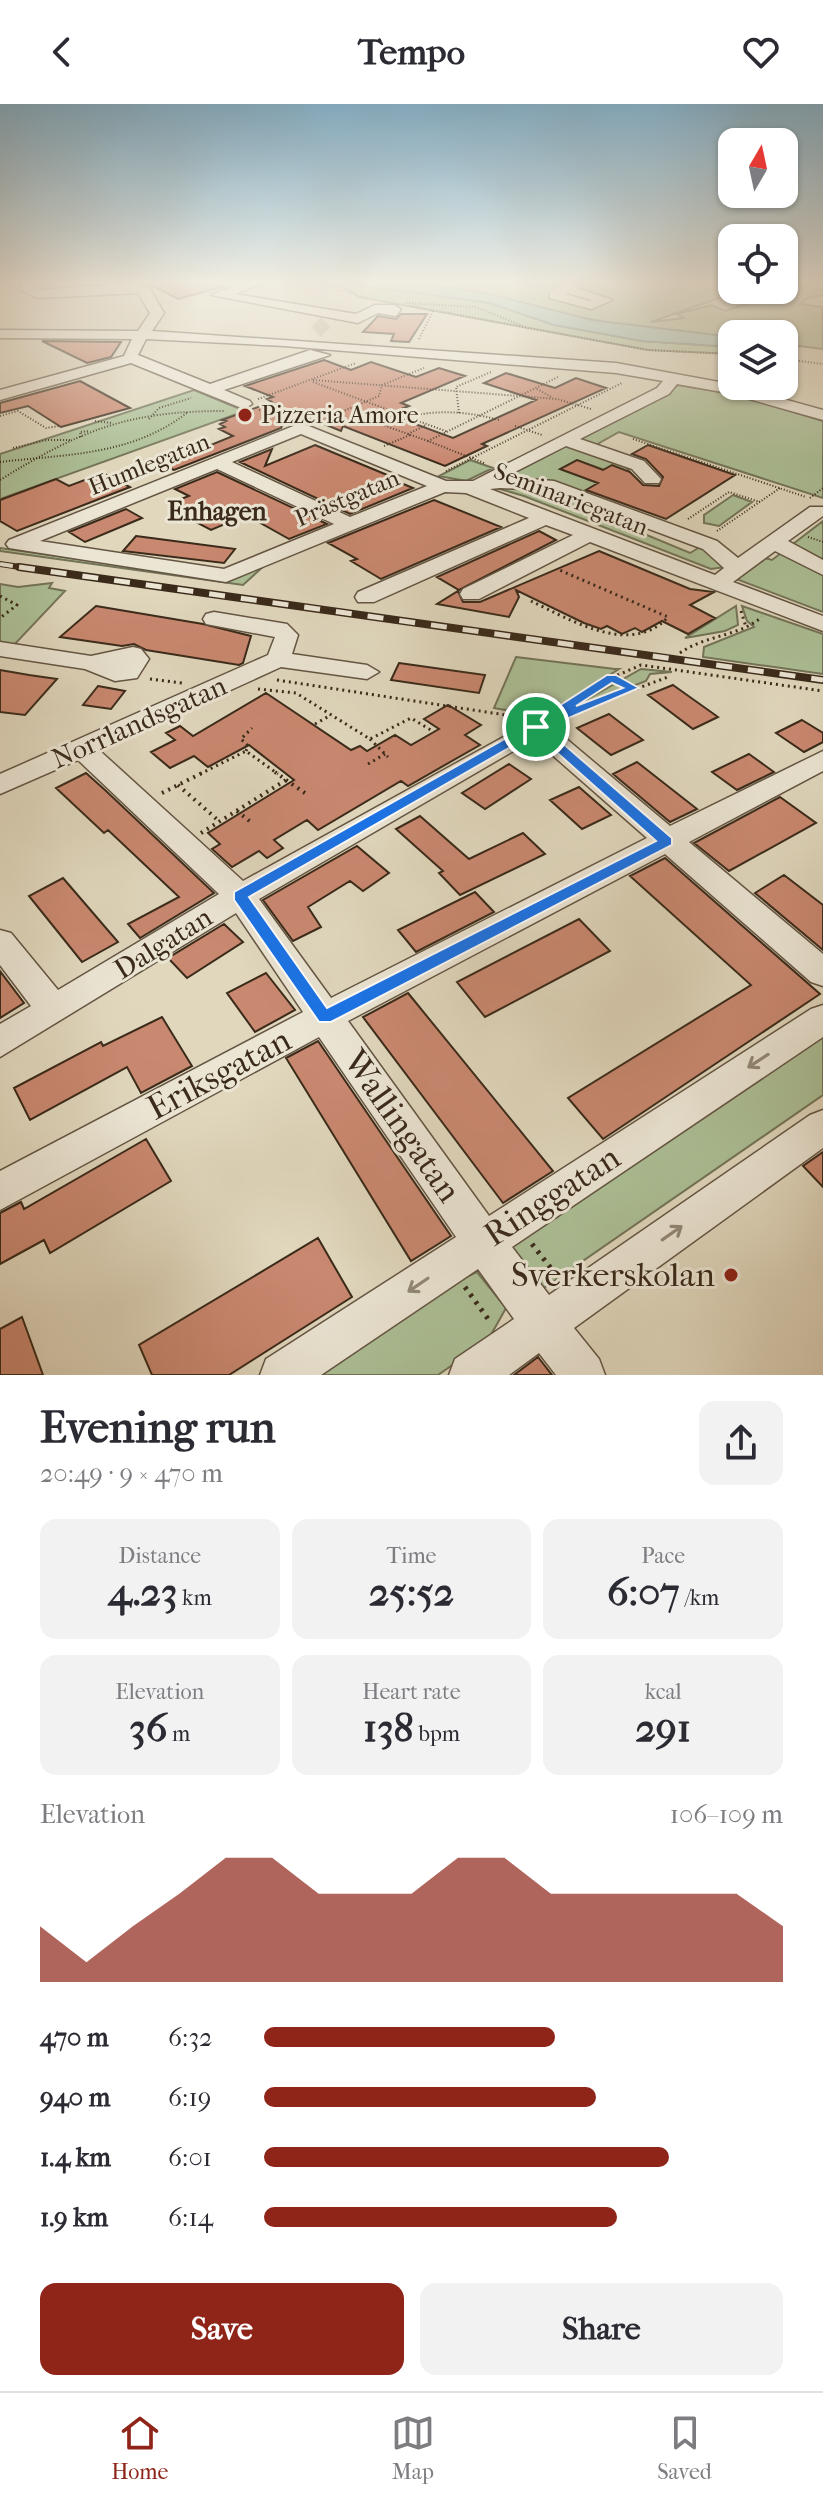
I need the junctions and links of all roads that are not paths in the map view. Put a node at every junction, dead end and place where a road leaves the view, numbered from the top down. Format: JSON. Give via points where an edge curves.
{"nodes":[{"id":1,"x":137,"y":342,"type":"edge"},
{"id":2,"x":277,"y":342,"type":"edge"},
{"id":3,"x":328,"y":342,"type":"tunnel mouth"},
{"id":4,"x":327,"y":345,"type":"junction"},
{"id":5,"x":132,"y":358,"type":"junction"},
{"id":6,"x":669,"y":384,"type":"junction"},
{"id":7,"x":209,"y":390,"type":"junction"},
{"id":8,"x":0,"y":395,"type":"edge"},
{"id":9,"x":248,"y":403,"type":"road end"},
{"id":10,"x":823,"y":415,"type":"edge"},
{"id":11,"x":305,"y":427,"type":"joint"},
{"id":12,"x":559,"y":441,"type":"junction"},
{"id":13,"x":217,"y":462,"type":"junction"},
{"id":14,"x":652,"y":479,"type":"dead end"},
{"id":15,"x":439,"y":481,"type":"junction"},
{"id":16,"x":469,"y":488,"type":"junction"},
{"id":17,"x":814,"y":505,"type":"road end"},
{"id":18,"x":547,"y":517,"type":"junction"},
{"id":19,"x":351,"y":525,"type":"junction"},
{"id":20,"x":590,"y":534,"type":"junction"},
{"id":21,"x":774,"y":542,"type":"junction"},
{"id":22,"x":823,"y":569,"type":"edge"},
{"id":23,"x":226,"y":576,"type":"joint"},
{"id":24,"x":727,"y":585,"type":"junction"},
{"id":25,"x":471,"y":594,"type":"dead end"},
{"id":26,"x":366,"y":597,"type":"dead end"},
{"id":27,"x":214,"y":619,"type":"dead end"},
{"id":28,"x":823,"y":624,"type":"edge"},
{"id":29,"x":0,"y":649,"type":"edge"},
{"id":30,"x":278,"y":659,"type":"junction"},
{"id":31,"x":367,"y":672,"type":"dead end"},
{"id":32,"x":115,"y":674,"type":"road end"},
{"id":33,"x":80,"y":747,"type":"junction"},
{"id":34,"x":823,"y":760,"type":"edge"},
{"id":35,"x":0,"y":785,"type":"edge"},
{"id":36,"x":666,"y":842,"type":"junction"},
{"id":37,"x":240,"y":896,"type":"junction"},
{"id":38,"x":0,"y":942,"type":"edge"},
{"id":39,"x":823,"y":973,"type":"edge"},
{"id":40,"x":54,"y":1010,"type":"junction"},
{"id":41,"x":325,"y":1017,"type":"junction"},
{"id":42,"x":823,"y":1019,"type":"edge"},
{"id":43,"x":0,"y":1042,"type":"edge"},
{"id":44,"x":823,"y":1127,"type":"edge"},
{"id":45,"x":0,"y":1191,"type":"edge"},
{"id":46,"x":499,"y":1231,"type":"junction"},
{"id":47,"x":561,"y":1312,"type":"junction"},
{"id":48,"x":282,"y":1375,"type":"edge"},
{"id":49,"x":471,"y":1375,"type":"edge"},
{"id":50,"x":583,"y":1375,"type":"edge"}],
"edges":[{"from":1,"to":5,"type":"street"},
{"from":2,"to":4,"type":"street"},
{"from":3,"to":4,"type":"street"},
{"from":4,"to":6,"type":"street","via":[[616,368]]},
{"from":5,"to":7,"type":"street"},
{"from":5,"to":8,"type":"street"},
{"from":6,"to":7,"type":"street","via":[[310,354]]},
{"from":6,"to":10,"type":"street"},
{"from":6,"to":12,"type":"street"},
{"from":7,"to":9,"type":"street"},
{"from":11,"to":13,"type":"street","name":"Humlegatan"},
{"from":11,"to":15,"type":"street","name":"Seminariegatan"},
{"from":12,"to":14,"type":"street","via":[[638,465]]},
{"from":12,"to":16,"type":"street"},
{"from":13,"to":19,"type":"street"},
{"from":13,"to":23,"type":"street","name":"Humlegatan","via":[[16,544]]},
{"from":15,"to":16,"type":"street","name":"Seminariegatan"},
{"from":15,"to":19,"type":"street","name":"Prästgatan"},
{"from":16,"to":18,"type":"street","name":"Seminariegatan"},
{"from":16,"to":24,"type":"street","via":[[500,482],[547,485],[701,542]]},
{"from":17,"to":21,"type":"street"},
{"from":18,"to":20,"type":"street","name":"Seminariegatan"},
{"from":18,"to":26,"type":"street"},
{"from":19,"to":23,"type":"street","name":"Prästgatan"},
{"from":20,"to":24,"type":"street","name":"Seminariegatan"},
{"from":20,"to":25,"type":"street"},
{"from":21,"to":22,"type":"street"},
{"from":21,"to":24,"type":"street"},
{"from":24,"to":28,"type":"street","name":"Seminariegatan"},
{"from":27,"to":30,"type":"street","via":[[279,629],[287,635]]},
{"from":29,"to":32,"type":"street","via":[[91,663]]},
{"from":30,"to":31,"type":"street"},
{"from":30,"to":33,"type":"street","name":"Norrlandsgatan"},
{"from":33,"to":35,"type":"street","name":"Norrlandsgatan"},
{"from":33,"to":37,"type":"street","name":"Wallingatan"},
{"from":34,"to":36,"type":"street","name":"Eriksgatan"},
{"from":36,"to":37,"type":"street","name":"Dalgatan","via":[[536,727]]},
{"from":36,"to":39,"type":"street"},
{"from":36,"to":41,"type":"street","name":"Eriksgatan"},
{"from":37,"to":40,"type":"street","name":"Dalgatan"},
{"from":37,"to":41,"type":"street","name":"Wallingatan"},
{"from":38,"to":40,"type":"street"},
{"from":40,"to":43,"type":"street","name":"Dalgatan"},
{"from":41,"to":45,"type":"street","name":"Eriksgatan"},
{"from":41,"to":46,"type":"street","name":"Wallingatan"},
{"from":42,"to":46,"type":"street","name":"Ringgatan","one_way":true},
{"from":47,"to":44,"type":"street","one_way":true},
{"from":46,"to":47,"type":"street","name":"Wallingatan"},
{"from":46,"to":48,"type":"street","name":"Ringgatan","one_way":true},
{"from":47,"to":49,"type":"street"},
{"from":47,"to":50,"type":"street","name":"Wallingatan"}]}
